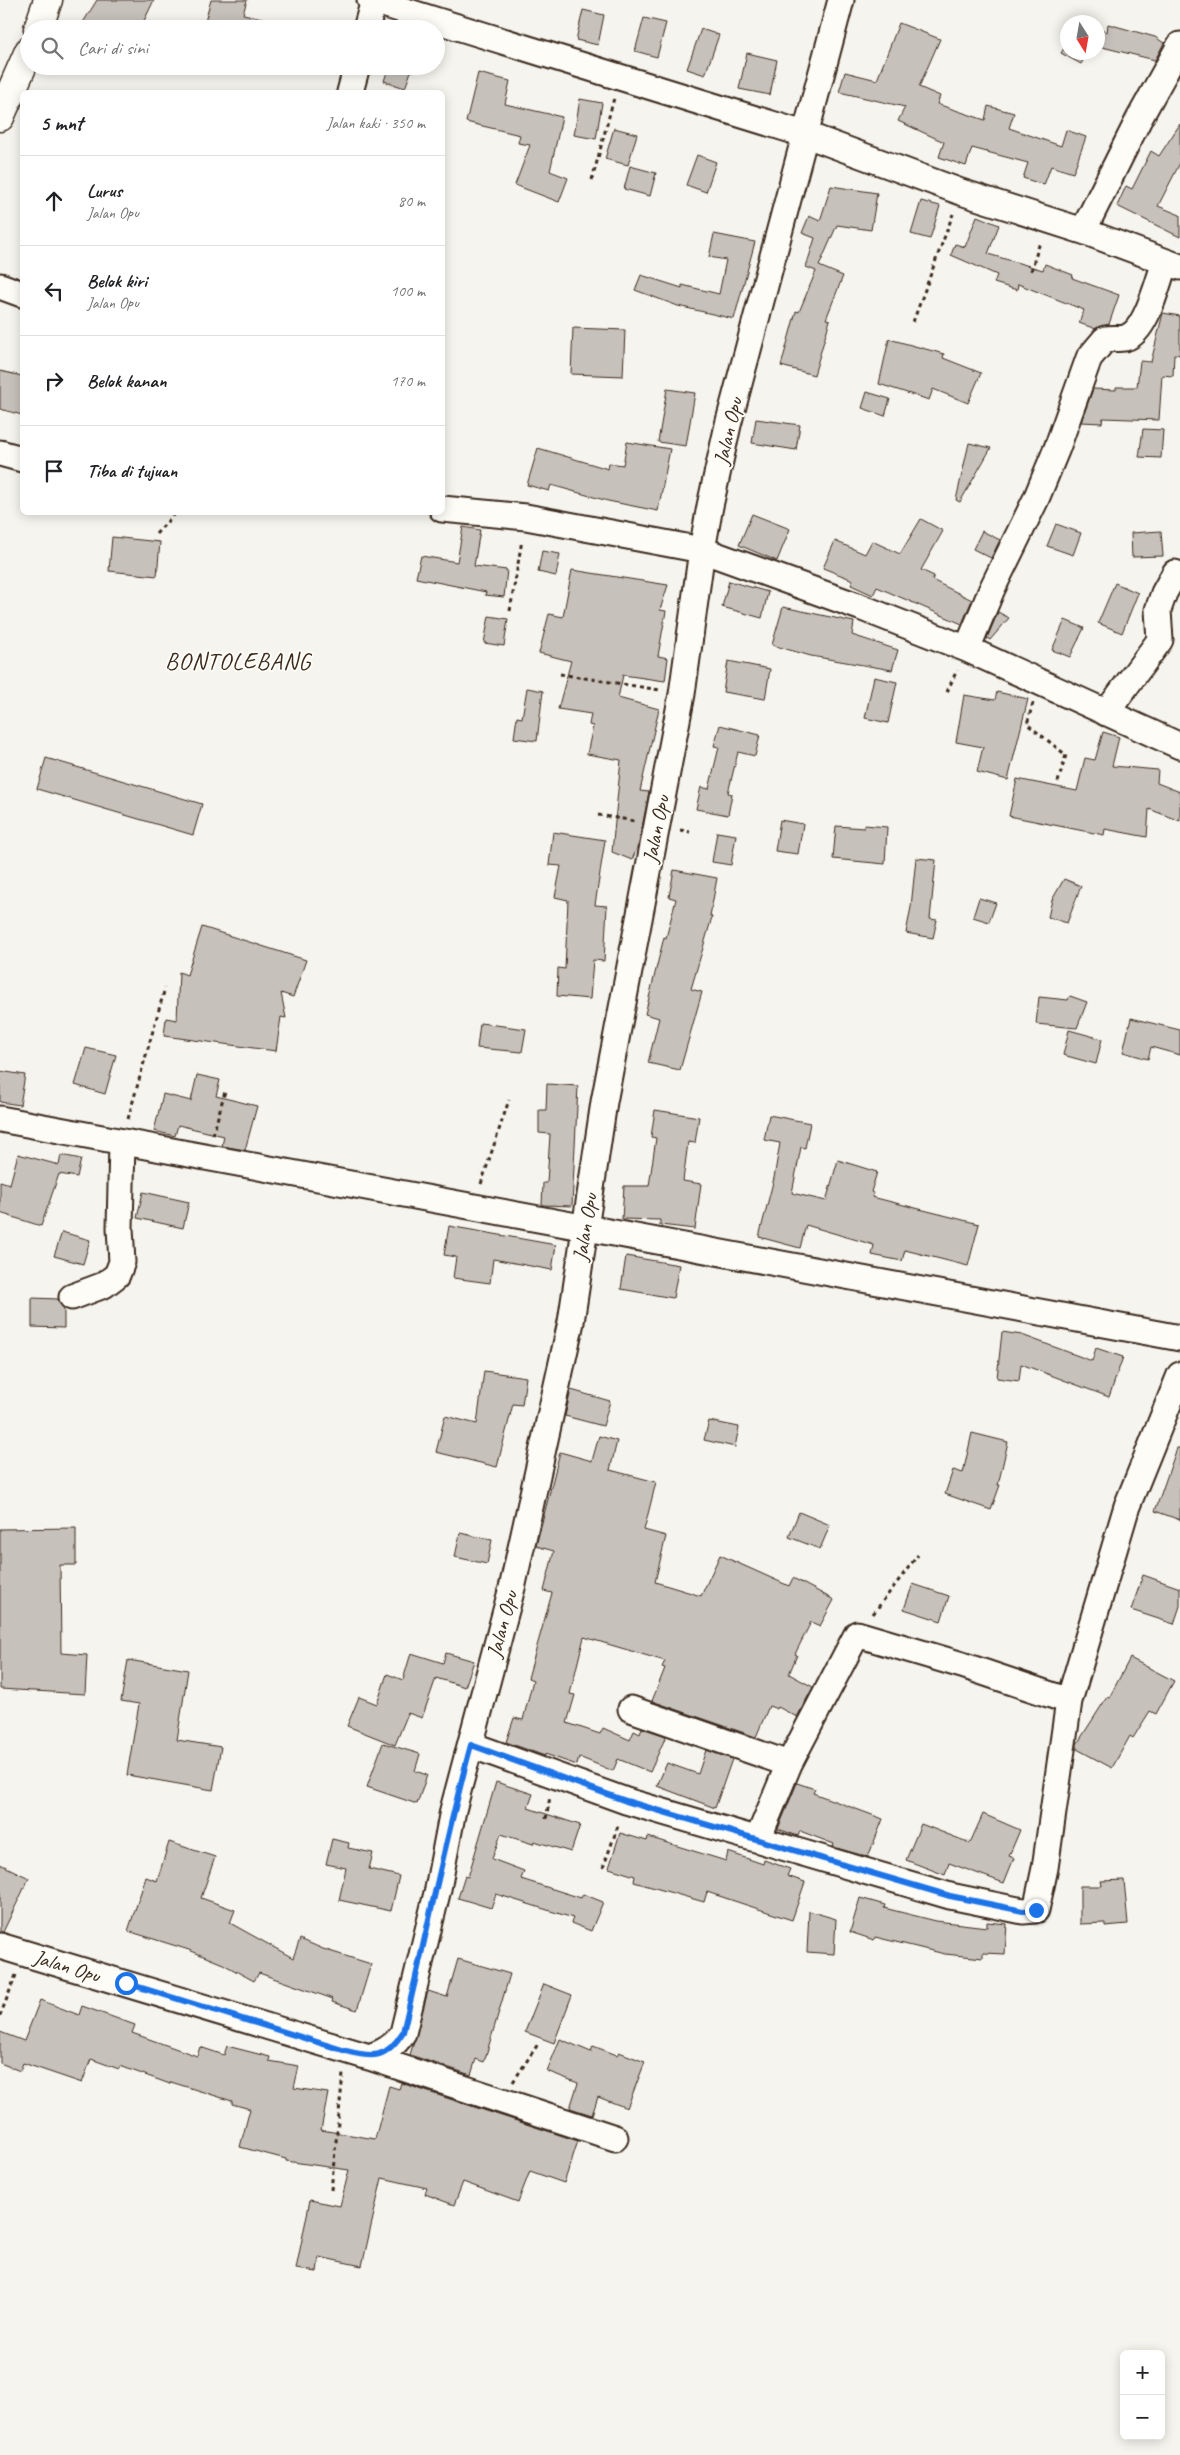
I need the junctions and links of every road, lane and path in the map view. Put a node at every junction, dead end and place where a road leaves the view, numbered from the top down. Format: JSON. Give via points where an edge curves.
{"nodes":[{"id":1,"x":48,"y":0,"type":"edge"},
{"id":2,"x":372,"y":0,"type":"edge"},
{"id":3,"x":841,"y":0,"type":"edge"},
{"id":4,"x":41,"y":20,"type":"edge"},
{"id":5,"x":368,"y":20,"type":"edge"},
{"id":6,"x":437,"y":20,"type":"edge"},
{"id":7,"x":445,"y":22,"type":"edge"},
{"id":8,"x":1180,"y":45,"type":"edge"},
{"id":9,"x":20,"y":71,"type":"edge"},
{"id":10,"x":355,"y":75,"type":"edge"},
{"id":11,"x":620,"y":76,"type":"junction"},
{"id":12,"x":351,"y":90,"type":"edge"},
{"id":13,"x":0,"y":117,"type":"edge"},
{"id":14,"x":804,"y":134,"type":"junction"},
{"id":15,"x":592,"y":180,"type":"dead end"},
{"id":16,"x":961,"y":192,"type":"junction"},
{"id":17,"x":1047,"y":220,"type":"junction"},
{"id":18,"x":1083,"y":231,"type":"junction"},
{"id":19,"x":1172,"y":264,"type":"edge"},
{"id":20,"x":1031,"y":271,"type":"dead end"},
{"id":21,"x":0,"y":286,"type":"edge"},
{"id":22,"x":20,"y":293,"type":"edge"},
{"id":23,"x":913,"y":322,"type":"dead end"},
{"id":24,"x":0,"y":453,"type":"edge"},
{"id":25,"x":20,"y":459,"type":"edge"},
{"id":26,"x":445,"y":509,"type":"edge"},
{"id":27,"x":173,"y":515,"type":"edge"},
{"id":28,"x":526,"y":517,"type":"junction"},
{"id":29,"x":156,"y":534,"type":"dead end"},
{"id":30,"x":702,"y":550,"type":"junction"},
{"id":31,"x":1176,"y":573,"type":"dead end"},
{"id":32,"x":510,"y":611,"type":"dead end"},
{"id":33,"x":966,"y":649,"type":"junction"},
{"id":34,"x":560,"y":674,"type":"dead end"},
{"id":35,"x":1038,"y":683,"type":"junction"},
{"id":36,"x":682,"y":694,"type":"junction"},
{"id":37,"x":1106,"y":713,"type":"junction"},
{"id":38,"x":1180,"y":746,"type":"edge"},
{"id":39,"x":1058,"y":782,"type":"dead end"},
{"id":40,"x":165,"y":988,"type":"dead end"},
{"id":41,"x":225,"y":1091,"type":"dead end"},
{"id":42,"x":509,"y":1100,"type":"dead end"},
{"id":43,"x":0,"y":1119,"type":"edge"},
{"id":44,"x":122,"y":1142,"type":"junction"},
{"id":45,"x":207,"y":1158,"type":"junction"},
{"id":46,"x":473,"y":1208,"type":"junction"},
{"id":47,"x":586,"y":1228,"type":"junction"},
{"id":48,"x":72,"y":1297,"type":"dead end"},
{"id":49,"x":1180,"y":1338,"type":"edge"},
{"id":50,"x":1180,"y":1375,"type":"edge"},
{"id":51,"x":918,"y":1555,"type":"dead end"},
{"id":52,"x":857,"y":1634,"type":"junction"},
{"id":53,"x":1069,"y":1701,"type":"junction"},
{"id":54,"x":631,"y":1709,"type":"dead end"},
{"id":55,"x":471,"y":1745,"type":"junction"},
{"id":56,"x":790,"y":1764,"type":"junction"},
{"id":57,"x":626,"y":1801,"type":"junction"},
{"id":58,"x":758,"y":1839,"type":"junction"},
{"id":59,"x":603,"y":1868,"type":"dead end"},
{"id":60,"x":0,"y":1946,"type":"edge"},
{"id":61,"x":24,"y":1953,"type":"junction"},
{"id":62,"x":0,"y":2016,"type":"edge"},
{"id":63,"x":538,"y":2044,"type":"dead end"},
{"id":64,"x":357,"y":2054,"type":"junction"},
{"id":65,"x":501,"y":2101,"type":"junction"},
{"id":66,"x":615,"y":2138,"type":"dead end"},
{"id":67,"x":331,"y":2190,"type":"dead end"}],
"edges":[{"from":1,"to":4,"type":"main road"},
{"from":2,"to":5,"type":"street"},
{"from":2,"to":6,"type":"street"},
{"from":3,"to":14,"type":"street","name":"Jalan Opu"},
{"from":7,"to":11,"type":"street"},
{"from":8,"to":18,"type":"street"},
{"from":9,"to":13,"type":"main road"},
{"from":10,"to":12,"type":"street"},
{"from":11,"to":14,"type":"street"},
{"from":11,"to":15,"type":"path"},
{"from":14,"to":16,"type":"street"},
{"from":14,"to":30,"type":"street","name":"Jalan Opu","via":[[728,425]]},
{"from":16,"to":17,"type":"street"},
{"from":16,"to":23,"type":"path"},
{"from":17,"to":18,"type":"street"},
{"from":17,"to":20,"type":"path"},
{"from":18,"to":19,"type":"street"},
{"from":19,"to":33,"type":"street","via":[[1136,331],[1125,338],[1105,339],[1089,358],[1040,491]]},
{"from":21,"to":22,"type":"street"},
{"from":24,"to":25,"type":"street"},
{"from":26,"to":28,"type":"street"},
{"from":27,"to":29,"type":"path"},
{"from":28,"to":30,"type":"street"},
{"from":28,"to":32,"type":"path"},
{"from":30,"to":33,"type":"street"},
{"from":30,"to":36,"type":"street","name":"Jalan Opu"},
{"from":31,"to":37,"type":"street","via":[[1158,610],[1160,640]]},
{"from":33,"to":35,"type":"street"},
{"from":34,"to":36,"type":"path"},
{"from":35,"to":37,"type":"street"},
{"from":35,"to":39,"type":"path","via":[[1027,724],[1066,755]]},
{"from":36,"to":47,"type":"street","name":"Jalan Opu","via":[[604,1102]]},
{"from":37,"to":38,"type":"street"},
{"from":40,"to":44,"type":"path"},
{"from":41,"to":45,"type":"path"},
{"from":42,"to":46,"type":"path"},
{"from":43,"to":44,"type":"street"},
{"from":44,"to":45,"type":"street"},
{"from":44,"to":48,"type":"street","via":[[122,1262],[116,1275],[104,1285]]},
{"from":45,"to":46,"type":"street"},
{"from":46,"to":47,"type":"street"},
{"from":47,"to":49,"type":"street"},
{"from":47,"to":55,"type":"street","name":"Jalan Opu","via":[[542,1455],[513,1584]]},
{"from":50,"to":53,"type":"street","via":[[1127,1506]]},
{"from":51,"to":52,"type":"path"},
{"from":52,"to":53,"type":"street"},
{"from":52,"to":56,"type":"street"},
{"from":53,"to":58,"type":"street","via":[[1046,1868],[1036,1910],[1023,1911],[950,1896]]},
{"from":54,"to":56,"type":"street"},
{"from":55,"to":57,"type":"street"},
{"from":55,"to":64,"type":"street","name":"Jalan Opu","via":[[453,1810],[438,1889],[403,2032],[384,2052]]},
{"from":56,"to":58,"type":"street"},
{"from":57,"to":58,"type":"street"},
{"from":57,"to":59,"type":"path"},
{"from":60,"to":61,"type":"street","name":"Jalan Opu"},
{"from":61,"to":62,"type":"path"},
{"from":61,"to":64,"type":"street","name":"Jalan Opu"},
{"from":63,"to":65,"type":"path"},
{"from":64,"to":65,"type":"street"},
{"from":64,"to":67,"type":"path"},
{"from":65,"to":66,"type":"street"}]}
